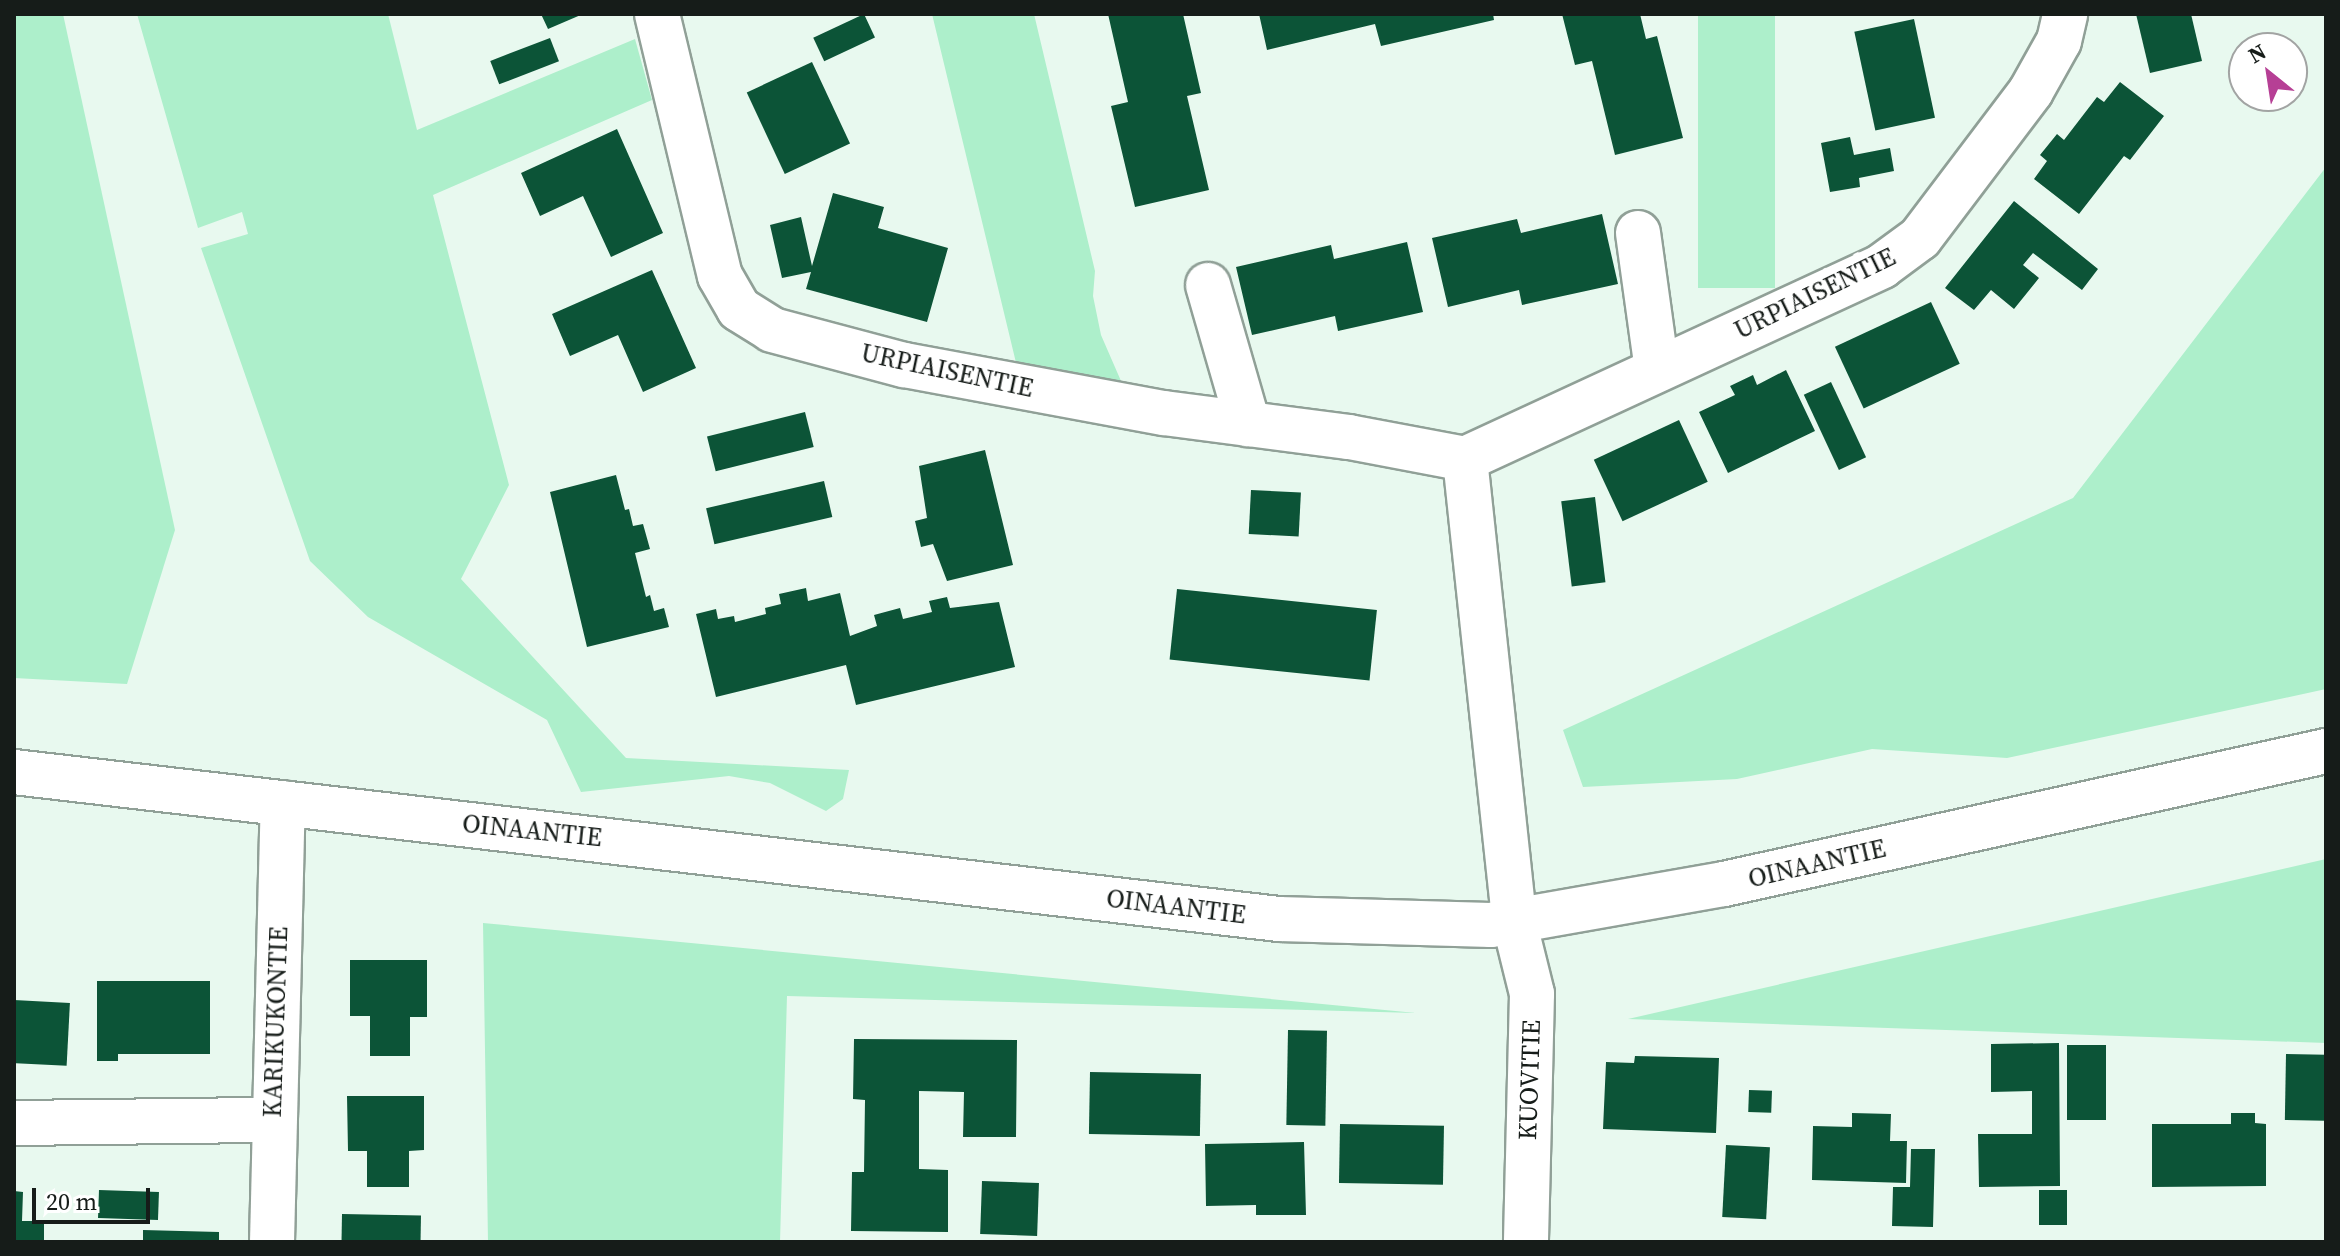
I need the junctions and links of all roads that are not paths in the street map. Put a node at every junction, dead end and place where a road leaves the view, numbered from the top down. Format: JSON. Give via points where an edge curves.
{"nodes":[{"id":1,"x":657,"y":14,"type":"edge"},
{"id":2,"x":2065,"y":14,"type":"edge"},
{"id":3,"x":1638,"y":233,"type":"dead end"},
{"id":4,"x":1208,"y":285,"type":"dead end"},
{"id":5,"x":1657,"y":370,"type":"junction"},
{"id":6,"x":1248,"y":424,"type":"junction"},
{"id":7,"x":1465,"y":459,"type":"junction"},
{"id":8,"x":2326,"y":751,"type":"edge"},
{"id":9,"x":14,"y":772,"type":"edge"},
{"id":10,"x":283,"y":803,"type":"junction"},
{"id":11,"x":1514,"y":921,"type":"junction"},
{"id":12,"x":273,"y":1120,"type":"junction"},
{"id":13,"x":14,"y":1123,"type":"edge"},
{"id":14,"x":272,"y":1242,"type":"edge"},
{"id":15,"x":1526,"y":1242,"type":"edge"}],
"edges":[{"from":1,"to":6,"type":"street","name":"URPIAISENTIE","via":[[720,276],[739,309],[772,330],[904,365]]},
{"from":2,"to":5,"type":"street","name":"URPIAISENTIE","via":[[2059,41],[2031,91],[1920,238],[1882,266]]},
{"from":3,"to":5,"type":"street"},
{"from":4,"to":6,"type":"street"},
{"from":5,"to":7,"type":"street","name":"URPIAISENTIE"},
{"from":6,"to":7,"type":"street","name":"URPIAISENTIE"},
{"from":7,"to":11,"type":"street"},
{"from":8,"to":11,"type":"street","name":"OINAANTIE","via":[[1724,884]]},
{"from":9,"to":10,"type":"street","name":"OINAANTIE"},
{"from":10,"to":11,"type":"street","name":"OINAANTIE","via":[[1279,919],[1491,925]]},
{"from":10,"to":12,"type":"street","name":"KARIKUKONTIE"},
{"from":11,"to":15,"type":"street","name":"KUOVITIE","via":[[1532,994]]},
{"from":12,"to":13,"type":"street"},
{"from":12,"to":14,"type":"street","name":"KARIKUKONTIE"}]}
